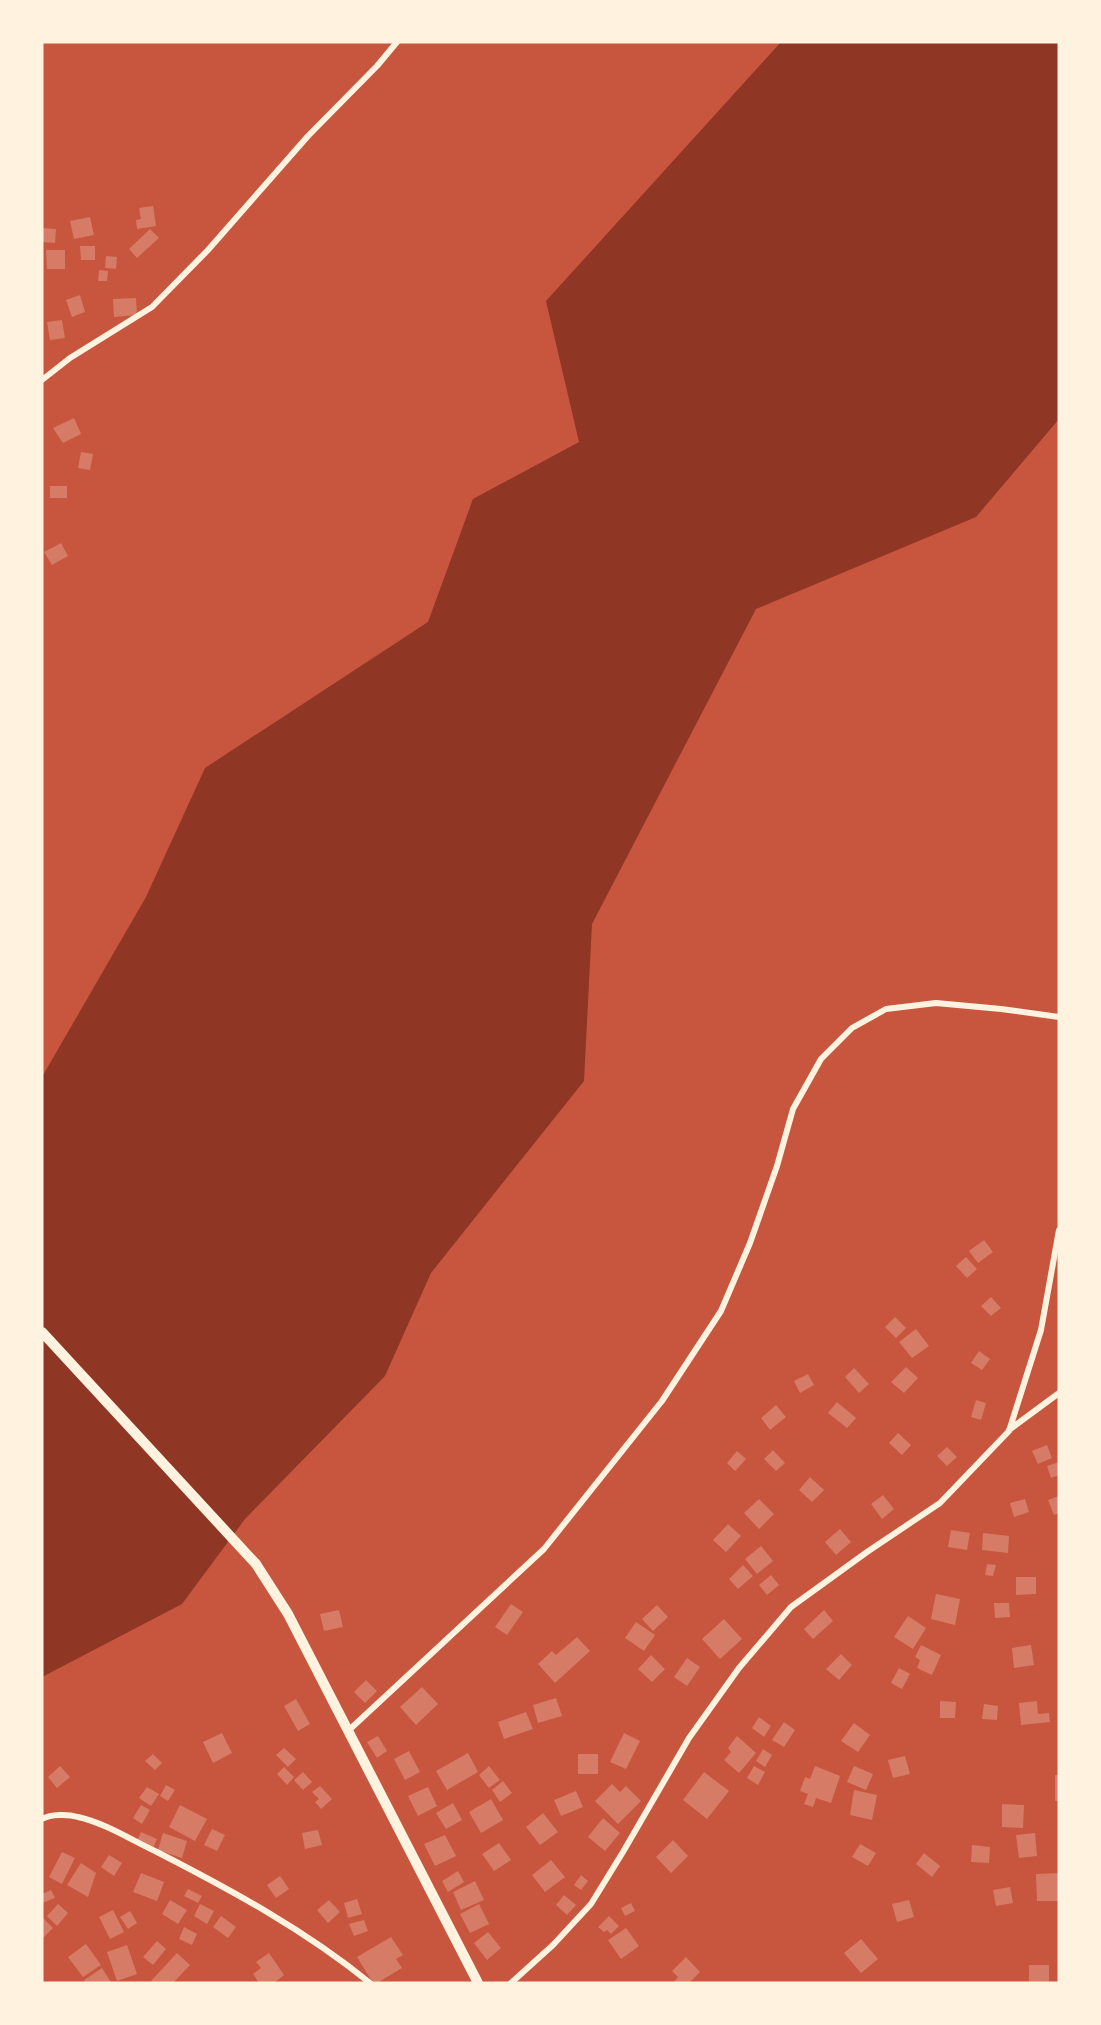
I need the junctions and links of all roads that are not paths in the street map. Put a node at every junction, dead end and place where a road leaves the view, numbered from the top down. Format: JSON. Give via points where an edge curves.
{"nodes":[{"id":1,"x":397,"y":42,"type":"edge"},
{"id":2,"x":42,"y":380,"type":"edge"},
{"id":3,"x":1059,"y":1017,"type":"edge"},
{"id":4,"x":1059,"y":1230,"type":"edge"},
{"id":5,"x":42,"y":1332,"type":"edge"},
{"id":6,"x":1059,"y":1394,"type":"edge"},
{"id":7,"x":1009,"y":1431,"type":"junction"},
{"id":8,"x":348,"y":1731,"type":"junction"},
{"id":9,"x":42,"y":1819,"type":"edge"},
{"id":10,"x":370,"y":1983,"type":"edge"},
{"id":11,"x":478,"y":1983,"type":"edge"},
{"id":12,"x":511,"y":1983,"type":"edge"}],
"edges":[{"from":1,"to":2,"type":"street","via":[[152,307]]},
{"from":3,"to":8,"type":"street","via":[[936,1003],[886,1009],[852,1028],[821,1059],[793,1109],[750,1243],[721,1311],[662,1401],[544,1549]]},
{"from":4,"to":7,"type":"street","via":[[1041,1330]]},
{"from":5,"to":8,"type":"street","via":[[256,1564],[288,1614]]},
{"from":6,"to":7,"type":"street"},
{"from":7,"to":12,"type":"street","via":[[940,1503],[791,1607],[689,1738],[591,1904]]},
{"from":8,"to":11,"type":"street"},
{"from":9,"to":10,"type":"street","via":[[76,1816],[155,1851],[269,1913]]}]}
